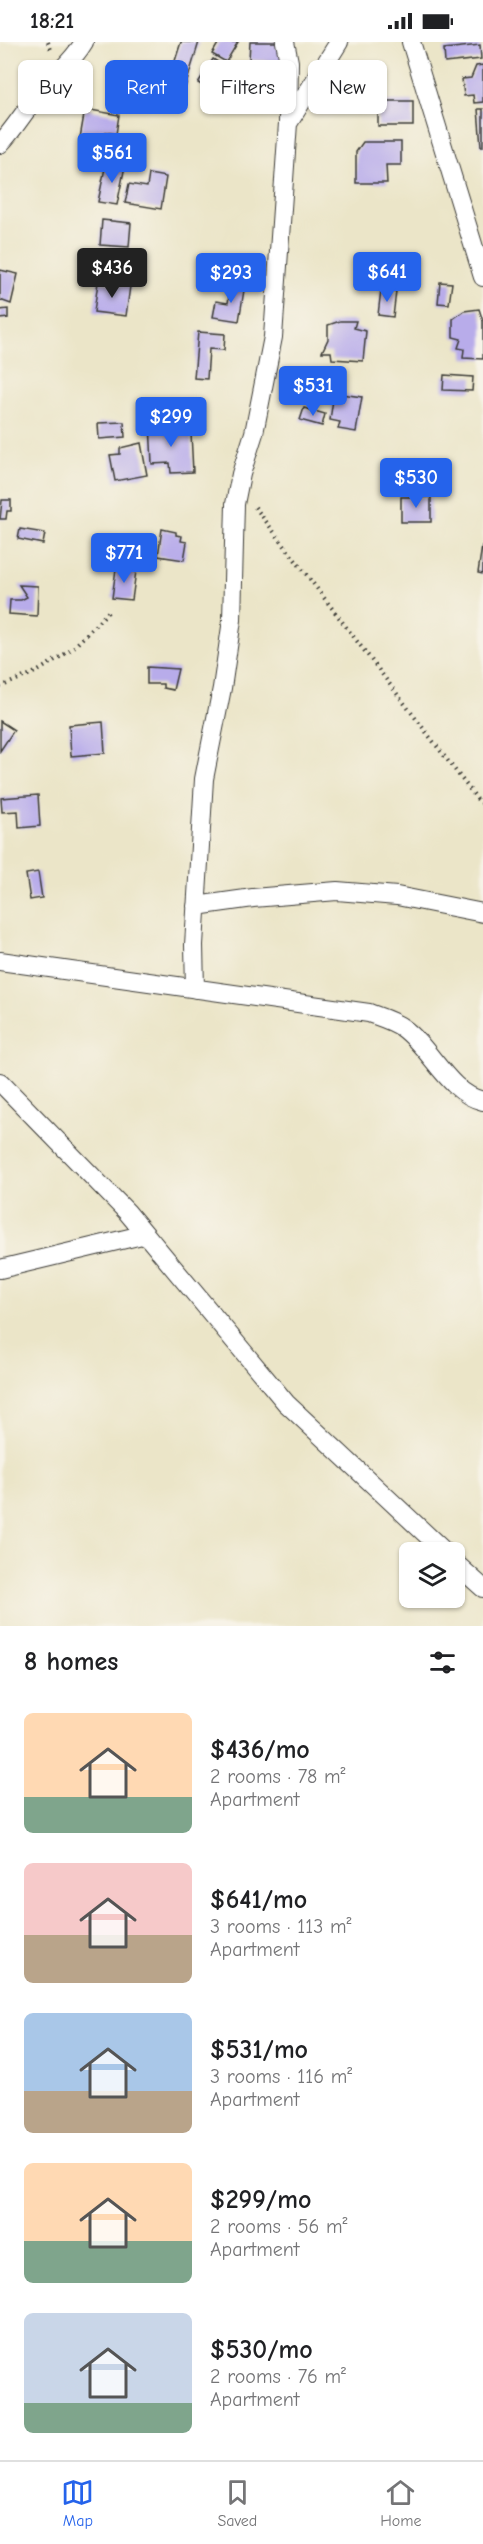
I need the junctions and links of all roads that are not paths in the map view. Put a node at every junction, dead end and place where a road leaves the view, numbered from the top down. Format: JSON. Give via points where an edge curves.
{"nodes":[{"id":1,"x":84,"y":42,"type":"edge"},
{"id":2,"x":285,"y":42,"type":"edge"},
{"id":3,"x":339,"y":42,"type":"edge"},
{"id":4,"x":411,"y":42,"type":"edge"},
{"id":5,"x":288,"y":123,"type":"junction"},
{"id":6,"x":0,"y":144,"type":"edge"},
{"id":7,"x":483,"y":277,"type":"edge"},
{"id":8,"x":196,"y":906,"type":"junction"},
{"id":9,"x":483,"y":913,"type":"edge"},
{"id":10,"x":0,"y":962,"type":"edge"},
{"id":11,"x":195,"y":989,"type":"junction"},
{"id":12,"x":0,"y":1082,"type":"edge"},
{"id":13,"x":483,"y":1101,"type":"edge"},
{"id":14,"x":148,"y":1238,"type":"junction"},
{"id":15,"x":0,"y":1269,"type":"edge"},
{"id":16,"x":434,"y":1542,"type":"edge"},
{"id":17,"x":465,"y":1572,"type":"edge"},
{"id":18,"x":483,"y":1588,"type":"edge"}],
"edges":[{"from":1,"to":6,"type":"street"},
{"from":2,"to":5,"type":"street","via":[[289,62]]},
{"from":3,"to":5,"type":"street"},
{"from":4,"to":7,"type":"street"},
{"from":5,"to":8,"type":"street","via":[[273,337],[232,535],[232,620],[204,779]]},
{"from":8,"to":9,"type":"street","via":[[337,891],[397,896]]},
{"from":8,"to":11,"type":"street"},
{"from":10,"to":11,"type":"street"},
{"from":11,"to":13,"type":"street","via":[[369,1013],[402,1027],[458,1087]]},
{"from":12,"to":14,"type":"street"},
{"from":14,"to":15,"type":"street","via":[[142,1235]]},
{"from":14,"to":16,"type":"street","via":[[286,1403]]},
{"from":17,"to":18,"type":"street"}]}
